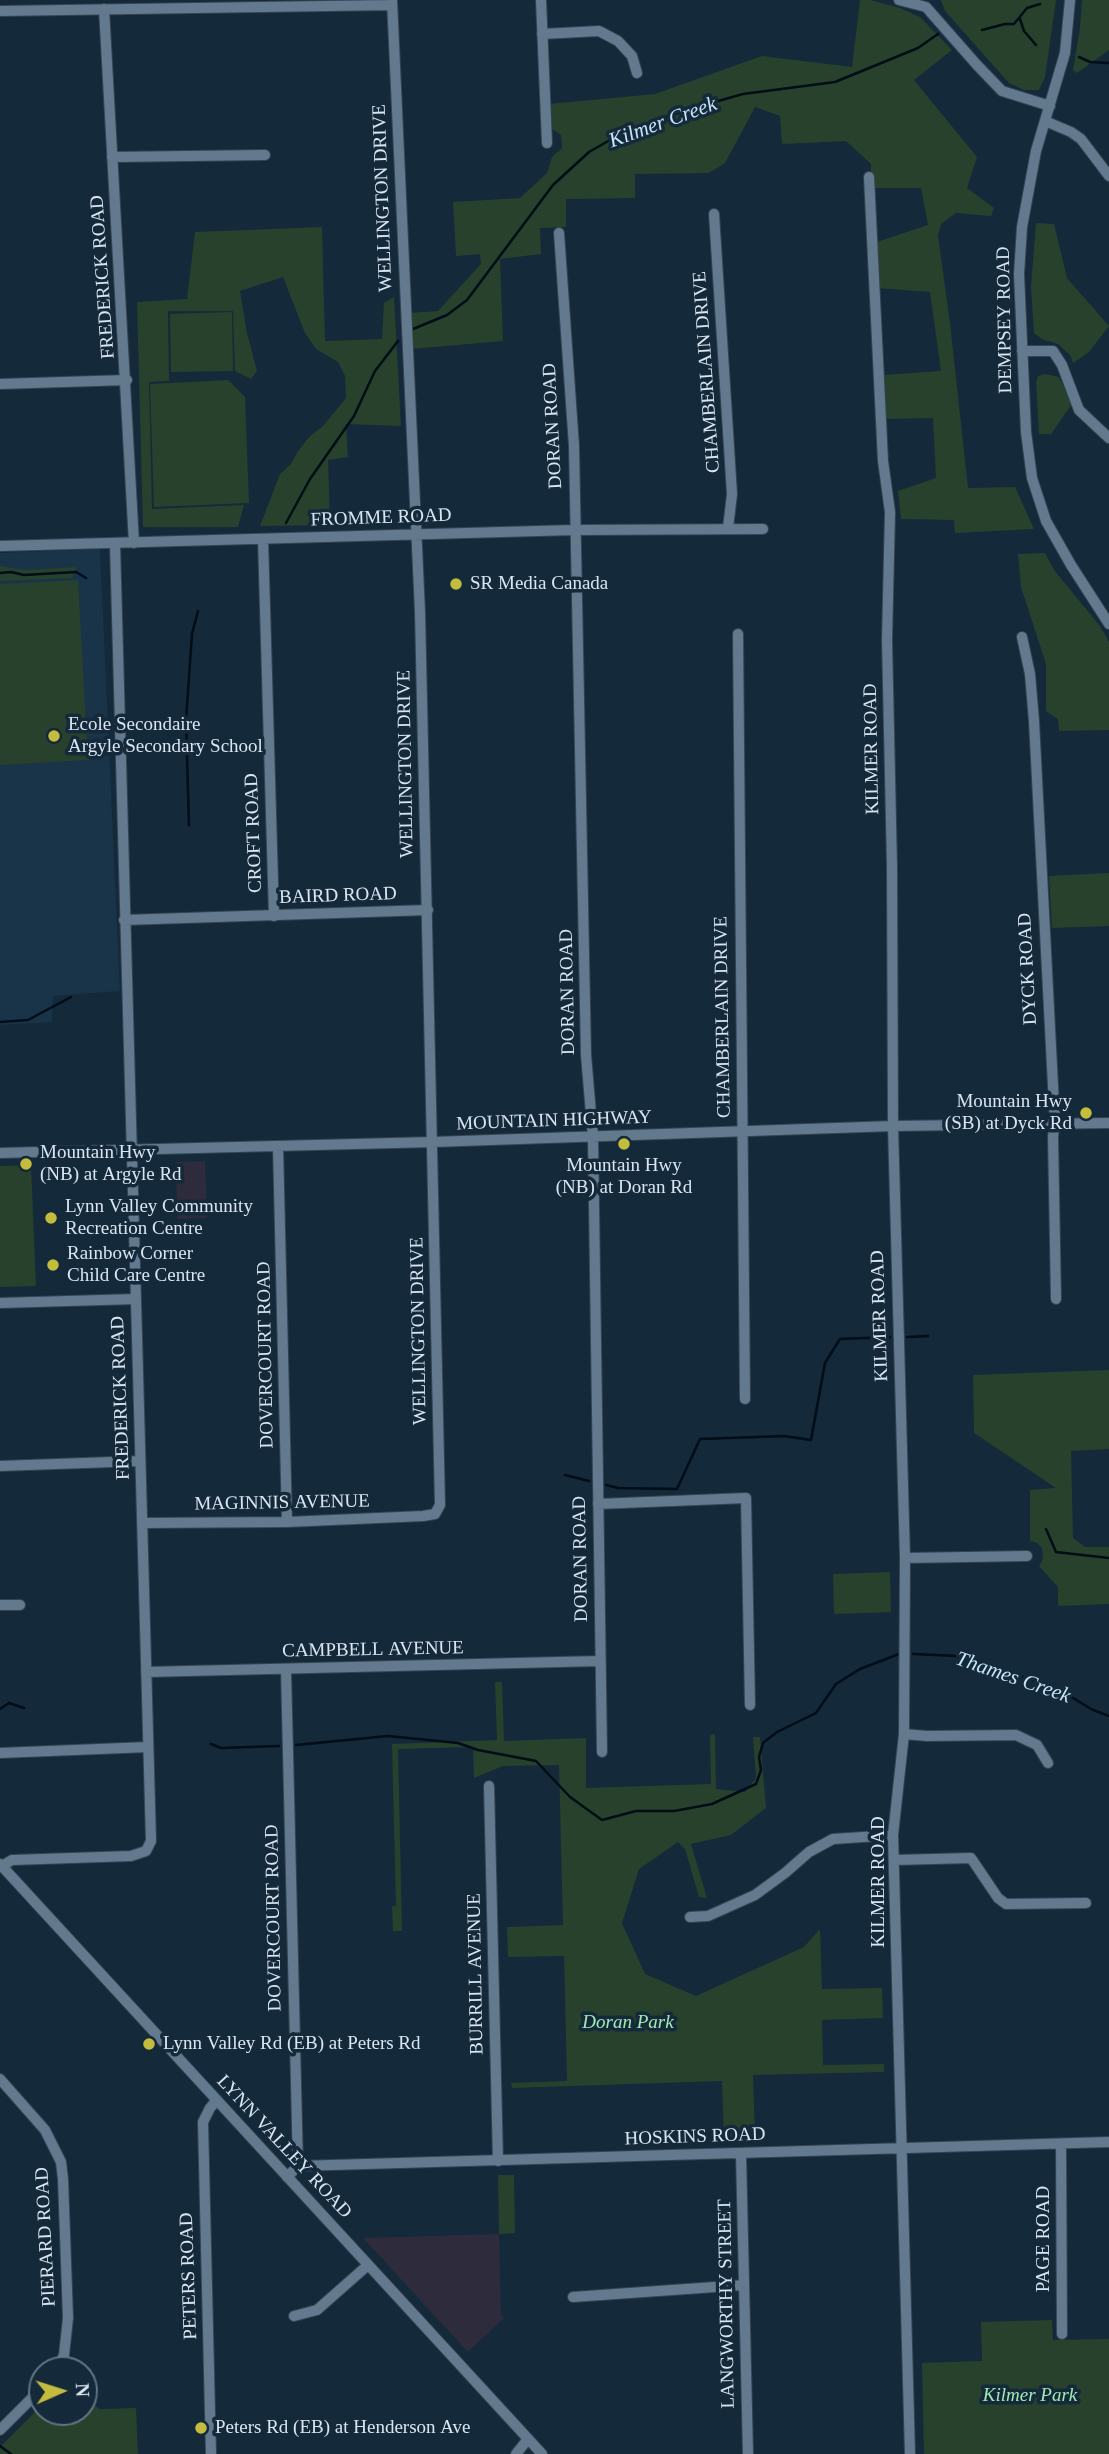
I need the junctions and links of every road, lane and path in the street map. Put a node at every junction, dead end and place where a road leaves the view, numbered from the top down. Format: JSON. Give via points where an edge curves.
{"nodes":[{"id":1,"x":541,"y":0,"type":"edge"},
{"id":2,"x":899,"y":0,"type":"edge"},
{"id":3,"x":1070,"y":0,"type":"edge"},
{"id":4,"x":392,"y":2,"type":"edge"},
{"id":5,"x":927,"y":3,"type":"edge"},
{"id":6,"x":84,"y":5,"type":"edge"},
{"id":7,"x":104,"y":9,"type":"junction"},
{"id":8,"x":0,"y":10,"type":"edge"},
{"id":9,"x":542,"y":34,"type":"junction"},
{"id":10,"x":637,"y":73,"type":"dead end"},
{"id":11,"x":1050,"y":106,"type":"junction"},
{"id":12,"x":1045,"y":121,"type":"junction"},
{"id":13,"x":547,"y":142,"type":"dead end"},
{"id":14,"x":265,"y":155,"type":"dead end"},
{"id":15,"x":112,"y":157,"type":"junction"},
{"id":16,"x":1109,"y":176,"type":"edge"},
{"id":17,"x":869,"y":177,"type":"dead end"},
{"id":18,"x":715,"y":214,"type":"dead end"},
{"id":19,"x":559,"y":233,"type":"dead end"},
{"id":20,"x":1022,"y":351,"type":"junction"},
{"id":21,"x":127,"y":380,"type":"junction"},
{"id":22,"x":0,"y":384,"type":"edge"},
{"id":23,"x":1109,"y":438,"type":"edge"},
{"id":24,"x":728,"y":528,"type":"junction"},
{"id":25,"x":763,"y":529,"type":"dead end"},
{"id":26,"x":575,"y":530,"type":"junction"},
{"id":27,"x":417,"y":535,"type":"junction"},
{"id":28,"x":263,"y":539,"type":"junction"},
{"id":29,"x":134,"y":543,"type":"junction"},
{"id":30,"x":115,"y":544,"type":"junction"},
{"id":31,"x":0,"y":546,"type":"edge"},
{"id":32,"x":1109,"y":624,"type":"edge"},
{"id":33,"x":738,"y":634,"type":"dead end"},
{"id":34,"x":1022,"y":637,"type":"dead end"},
{"id":35,"x":428,"y":910,"type":"junction"},
{"id":36,"x":274,"y":916,"type":"junction"},
{"id":37,"x":124,"y":920,"type":"junction"},
{"id":38,"x":1109,"y":1122,"type":"edge"},
{"id":39,"x":1055,"y":1124,"type":"junction"},
{"id":40,"x":893,"y":1126,"type":"junction"},
{"id":41,"x":742,"y":1133,"type":"junction"},
{"id":42,"x":593,"y":1137,"type":"junction"},
{"id":43,"x":433,"y":1142,"type":"junction"},
{"id":44,"x":278,"y":1146,"type":"junction"},
{"id":45,"x":131,"y":1149,"type":"junction"},
{"id":46,"x":0,"y":1153,"type":"edge"},
{"id":47,"x":136,"y":1299,"type":"junction"},
{"id":48,"x":1056,"y":1299,"type":"dead end"},
{"id":49,"x":0,"y":1303,"type":"edge"},
{"id":50,"x":745,"y":1399,"type":"dead end"},
{"id":51,"x":140,"y":1461,"type":"junction"},
{"id":52,"x":0,"y":1466,"type":"edge"},
{"id":53,"x":598,"y":1504,"type":"junction"},
{"id":54,"x":423,"y":1516,"type":"joint"},
{"id":55,"x":287,"y":1522,"type":"junction"},
{"id":56,"x":142,"y":1523,"type":"junction"},
{"id":57,"x":1027,"y":1556,"type":"dead end"},
{"id":58,"x":905,"y":1558,"type":"junction"},
{"id":59,"x":0,"y":1605,"type":"edge"},
{"id":60,"x":20,"y":1605,"type":"dead end"},
{"id":61,"x":600,"y":1661,"type":"junction"},
{"id":62,"x":286,"y":1670,"type":"junction"},
{"id":63,"x":146,"y":1672,"type":"junction"},
{"id":64,"x":750,"y":1704,"type":"dead end"},
{"id":65,"x":904,"y":1734,"type":"junction"},
{"id":66,"x":148,"y":1747,"type":"junction"},
{"id":67,"x":602,"y":1752,"type":"dead end"},
{"id":68,"x":0,"y":1753,"type":"edge"},
{"id":69,"x":1048,"y":1763,"type":"dead end"},
{"id":70,"x":489,"y":1786,"type":"dead end"},
{"id":71,"x":893,"y":1835,"type":"junction"},
{"id":72,"x":894,"y":1860,"type":"junction"},
{"id":73,"x":1,"y":1865,"type":"edge"},
{"id":74,"x":1086,"y":1903,"type":"dead end"},
{"id":75,"x":690,"y":1917,"type":"dead end"},
{"id":76,"x":0,"y":2079,"type":"edge"},
{"id":77,"x":217,"y":2100,"type":"junction"},
{"id":78,"x":1109,"y":2142,"type":"edge"},
{"id":79,"x":1061,"y":2144,"type":"junction"},
{"id":80,"x":902,"y":2149,"type":"junction"},
{"id":81,"x":741,"y":2154,"type":"junction"},
{"id":82,"x":498,"y":2161,"type":"junction"},
{"id":83,"x":298,"y":2166,"type":"junction"},
{"id":84,"x":287,"y":2176,"type":"junction"},
{"id":85,"x":368,"y":2265,"type":"junction"},
{"id":86,"x":743,"y":2285,"type":"junction"},
{"id":87,"x":573,"y":2297,"type":"dead end"},
{"id":88,"x":294,"y":2316,"type":"dead end"},
{"id":89,"x":1062,"y":2334,"type":"dead end"},
{"id":90,"x":64,"y":2356,"type":"edge"},
{"id":91,"x":28,"y":2402,"type":"edge"},
{"id":92,"x":0,"y":2430,"type":"edge"},
{"id":93,"x":528,"y":2439,"type":"junction"},
{"id":94,"x":212,"y":2454,"type":"edge"},
{"id":95,"x":516,"y":2454,"type":"edge"},
{"id":96,"x":542,"y":2454,"type":"edge"},
{"id":97,"x":748,"y":2454,"type":"edge"},
{"id":98,"x":910,"y":2454,"type":"edge"}],
"edges":[{"from":1,"to":9,"type":"street"},
{"from":2,"to":5,"type":"street"},
{"from":3,"to":11,"type":"street","name":"DEMPSEY ROAD","via":[[1065,53]]},
{"from":4,"to":7,"type":"street"},
{"from":4,"to":27,"type":"street","name":"WELLINGTON DRIVE"},
{"from":5,"to":11,"type":"street","via":[[1002,90]]},
{"from":6,"to":7,"type":"street"},
{"from":6,"to":8,"type":"street"},
{"from":7,"to":15,"type":"street","name":"FREDERICK ROAD"},
{"from":9,"to":10,"type":"street","via":[[599,30],[618,41],[632,57]]},
{"from":9,"to":13,"type":"street"},
{"from":11,"to":12,"type":"street","name":"DEMPSEY ROAD"},
{"from":12,"to":16,"type":"street","via":[[1081,139]]},
{"from":12,"to":20,"type":"street","name":"DEMPSEY ROAD","via":[[1021,227]]},
{"from":14,"to":15,"type":"street"},
{"from":15,"to":21,"type":"street","name":"FREDERICK ROAD"},
{"from":17,"to":40,"type":"street","name":"KILMER ROAD","via":[[883,461],[890,512],[887,640]]},
{"from":18,"to":24,"type":"street","name":"CHAMBERLAIN DRIVE","via":[[732,494]]},
{"from":19,"to":26,"type":"street","name":"DORAN ROAD","via":[[574,446]]},
{"from":20,"to":23,"type":"street","via":[[1053,351],[1079,410]]},
{"from":20,"to":32,"type":"street","name":"DEMPSEY ROAD","via":[[1027,443],[1036,491],[1054,536]]},
{"from":21,"to":22,"type":"street"},
{"from":21,"to":29,"type":"street","name":"FREDERICK ROAD"},
{"from":24,"to":25,"type":"street","name":"FROMME ROAD"},
{"from":24,"to":26,"type":"street","name":"FROMME ROAD"},
{"from":26,"to":27,"type":"street","name":"FROMME ROAD"},
{"from":26,"to":42,"type":"street","name":"DORAN ROAD","via":[[586,1055]]},
{"from":27,"to":28,"type":"street","name":"FROMME ROAD"},
{"from":27,"to":35,"type":"street","name":"WELLINGTON DRIVE"},
{"from":28,"to":29,"type":"street","name":"FROMME ROAD"},
{"from":28,"to":36,"type":"street","name":"CROFT ROAD"},
{"from":29,"to":30,"type":"street","name":"FROMME ROAD"},
{"from":30,"to":31,"type":"street","name":"FROMME ROAD"},
{"from":30,"to":37,"type":"street","name":"FREDERICK ROAD"},
{"from":33,"to":41,"type":"street","name":"CHAMBERLAIN DRIVE"},
{"from":34,"to":39,"type":"street","name":"DYCK ROAD","via":[[1034,721]]},
{"from":35,"to":36,"type":"street","name":"BAIRD ROAD"},
{"from":35,"to":43,"type":"street","name":"WELLINGTON DRIVE"},
{"from":36,"to":37,"type":"street","name":"BAIRD ROAD"},
{"from":37,"to":45,"type":"street","name":"FREDERICK ROAD"},
{"from":38,"to":39,"type":"street","name":"MOUNTAIN HIGHWAY"},
{"from":39,"to":40,"type":"street","name":"MOUNTAIN HIGHWAY"},
{"from":39,"to":48,"type":"street","name":"DYCK ROAD"},
{"from":40,"to":41,"type":"street","name":"MOUNTAIN HIGHWAY"},
{"from":40,"to":58,"type":"street","name":"KILMER ROAD"},
{"from":41,"to":42,"type":"street","name":"MOUNTAIN HIGHWAY"},
{"from":41,"to":50,"type":"street","name":"CHAMBERLAIN DRIVE"},
{"from":42,"to":43,"type":"street","name":"MOUNTAIN HIGHWAY"},
{"from":42,"to":53,"type":"street","name":"DORAN ROAD"},
{"from":43,"to":44,"type":"street","name":"MOUNTAIN HIGHWAY"},
{"from":43,"to":54,"type":"street","name":"WELLINGTON DRIVE","via":[[441,1495],[435,1514]]},
{"from":44,"to":45,"type":"street","name":"MOUNTAIN HIGHWAY"},
{"from":44,"to":55,"type":"street","name":"DOVERCOURT ROAD"},
{"from":45,"to":46,"type":"street","name":"MOUNTAIN HIGHWAY"},
{"from":45,"to":47,"type":"street","name":"FREDERICK ROAD"},
{"from":47,"to":49,"type":"street"},
{"from":47,"to":51,"type":"street","name":"FREDERICK ROAD"},
{"from":51,"to":52,"type":"street"},
{"from":51,"to":56,"type":"street","name":"FREDERICK ROAD"},
{"from":53,"to":61,"type":"street","name":"DORAN ROAD"},
{"from":53,"to":64,"type":"street","via":[[746,1498]]},
{"from":54,"to":55,"type":"street","name":"MAGINNIS AVENUE"},
{"from":55,"to":56,"type":"street","name":"MAGINNIS AVENUE"},
{"from":56,"to":63,"type":"street","name":"FREDERICK ROAD"},
{"from":57,"to":58,"type":"street"},
{"from":58,"to":65,"type":"street","name":"KILMER ROAD"},
{"from":59,"to":60,"type":"street"},
{"from":61,"to":62,"type":"street","name":"CAMPBELL AVENUE"},
{"from":61,"to":67,"type":"street","name":"DORAN ROAD"},
{"from":62,"to":63,"type":"street","name":"CAMPBELL AVENUE"},
{"from":62,"to":83,"type":"street","name":"DOVERCOURT ROAD"},
{"from":63,"to":66,"type":"street","name":"FREDERICK ROAD"},
{"from":65,"to":69,"type":"street","via":[[1016,1735],[1037,1745]]},
{"from":65,"to":71,"type":"street","name":"KILMER ROAD"},
{"from":66,"to":68,"type":"street"},
{"from":66,"to":73,"type":"street","name":"FREDERICK ROAD","via":[[150,1841],[146,1851],[131,1856],[12,1860]]},
{"from":70,"to":82,"type":"street","name":"BURRILL AVENUE"},
{"from":71,"to":72,"type":"street","name":"KILMER ROAD"},
{"from":71,"to":75,"type":"street","via":[[833,1839],[755,1895],[708,1916]]},
{"from":72,"to":74,"type":"street","via":[[971,1858],[1006,1904]]},
{"from":72,"to":80,"type":"street","name":"KILMER ROAD"},
{"from":73,"to":77,"type":"street","name":"LYNN VALLEY ROAD"},
{"from":76,"to":90,"type":"street","name":"PIERARD ROAD","via":[[46,2130],[61,2162],[67,2336]]},
{"from":77,"to":84,"type":"street","name":"LYNN VALLEY ROAD"},
{"from":77,"to":94,"type":"street","name":"PETERS ROAD","via":[[203,2122]]},
{"from":78,"to":79,"type":"street","name":"HOSKINS ROAD"},
{"from":79,"to":80,"type":"street","name":"HOSKINS ROAD"},
{"from":79,"to":89,"type":"street","name":"PAGE ROAD"},
{"from":80,"to":81,"type":"street","name":"HOSKINS ROAD"},
{"from":80,"to":98,"type":"street","name":"KILMER ROAD"},
{"from":81,"to":82,"type":"street","name":"HOSKINS ROAD"},
{"from":81,"to":86,"type":"street","name":"LANGWORTHY STREET"},
{"from":82,"to":83,"type":"street","name":"HOSKINS ROAD"},
{"from":83,"to":84,"type":"street"},
{"from":84,"to":85,"type":"street","name":"LYNN VALLEY ROAD"},
{"from":85,"to":88,"type":"street","via":[[317,2310]]},
{"from":85,"to":93,"type":"street","name":"LYNN VALLEY ROAD"},
{"from":86,"to":87,"type":"street"},
{"from":86,"to":97,"type":"street","name":"LANGWORTHY STREET"},
{"from":91,"to":92,"type":"street"},
{"from":93,"to":95,"type":"street"},
{"from":93,"to":96,"type":"street","name":"LYNN VALLEY ROAD"}]}
